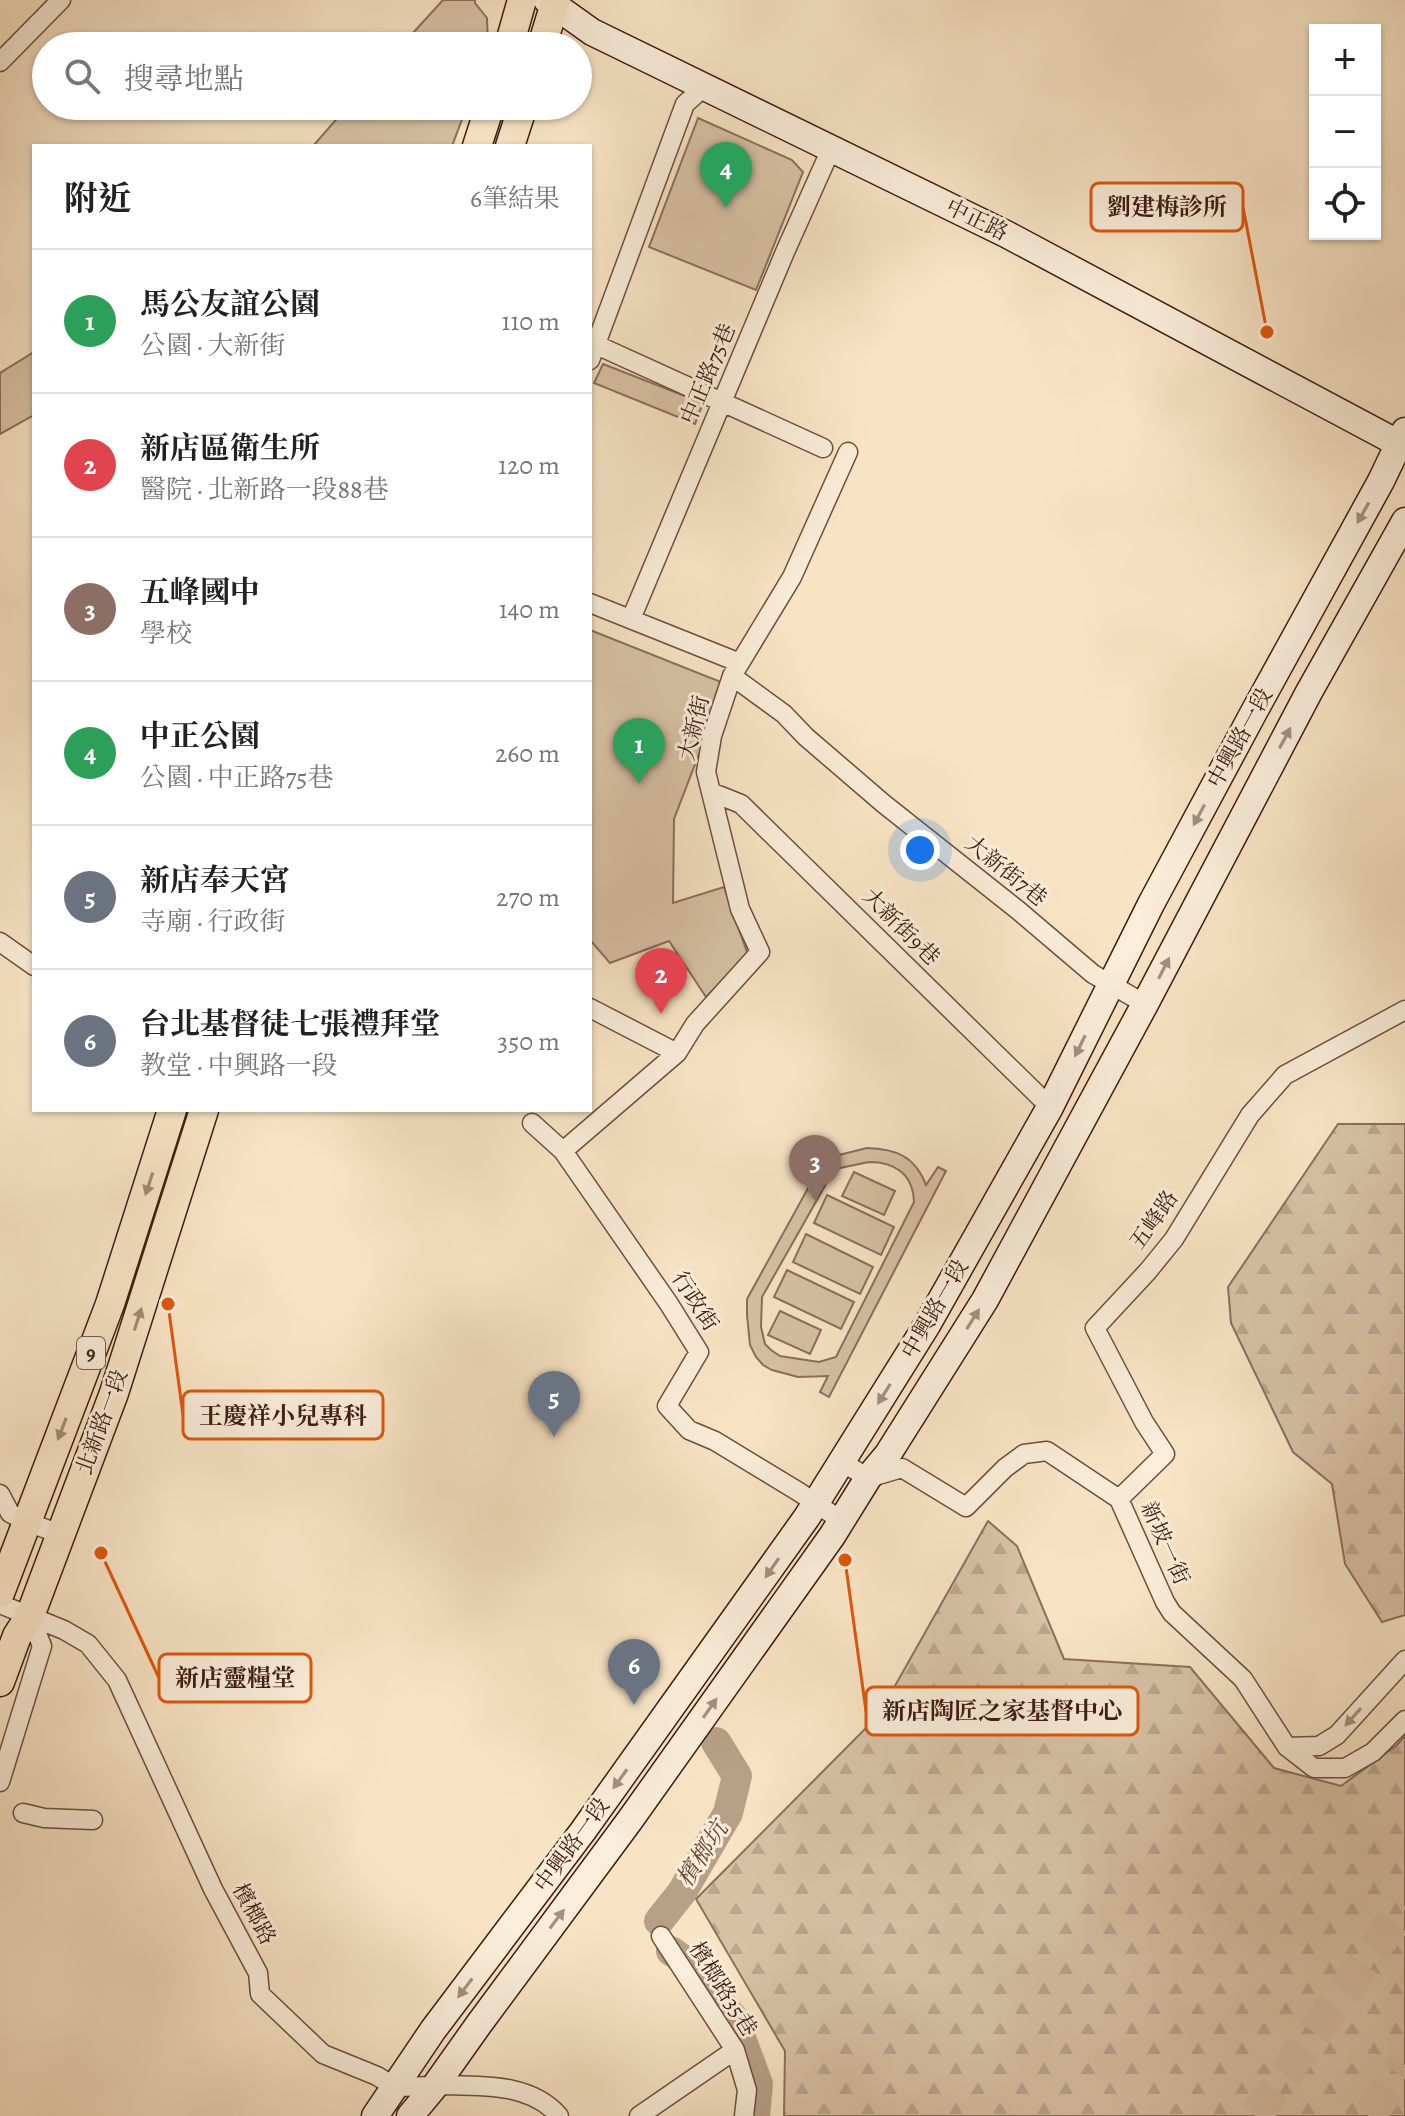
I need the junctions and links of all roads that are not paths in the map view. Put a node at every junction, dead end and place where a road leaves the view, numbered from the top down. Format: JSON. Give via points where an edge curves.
{"nodes":[{"id":1,"x":61,"y":0,"type":"edge"},
{"id":2,"x":522,"y":0,"type":"edge"},
{"id":3,"x":552,"y":2,"type":"edge"},
{"id":4,"x":513,"y":32,"type":"edge"},
{"id":5,"x":545,"y":32,"type":"edge"},
{"id":6,"x":0,"y":62,"type":"edge"},
{"id":7,"x":704,"y":87,"type":"junction"},
{"id":8,"x":485,"y":120,"type":"edge"},
{"id":9,"x":518,"y":120,"type":"edge"},
{"id":10,"x":478,"y":144,"type":"edge"},
{"id":11,"x":511,"y":144,"type":"edge"},
{"id":12,"x":831,"y":149,"type":"junction"},
{"id":13,"x":592,"y":349,"type":"edge"},
{"id":14,"x":722,"y":403,"type":"junction"},
{"id":15,"x":1403,"y":440,"type":"edge"},
{"id":16,"x":823,"y":448,"type":"dead end"},
{"id":17,"x":848,"y":452,"type":"dead end"},
{"id":18,"x":1405,"y":521,"type":"edge"},
{"id":19,"x":592,"y":604,"type":"edge"},
{"id":20,"x":631,"y":619,"type":"junction"},
{"id":21,"x":736,"y":670,"type":"junction"},
{"id":22,"x":711,"y":792,"type":"junction"},
{"id":23,"x":0,"y":942,"type":"edge"},
{"id":24,"x":32,"y":965,"type":"edge"},
{"id":25,"x":1110,"y":984,"type":"junction"},
{"id":26,"x":1145,"y":1004,"type":"junction"},
{"id":27,"x":592,"y":1009,"type":"edge"},
{"id":28,"x":1405,"y":1010,"type":"edge"},
{"id":29,"x":677,"y":1053,"type":"junction"},
{"id":30,"x":1050,"y":1107,"type":"junction"},
{"id":31,"x":171,"y":1112,"type":"edge"},
{"id":32,"x":203,"y":1112,"type":"edge"},
{"id":33,"x":532,"y":1123,"type":"dead end"},
{"id":34,"x":563,"y":1151,"type":"junction"},
{"id":35,"x":842,"y":1462,"type":"junction"},
{"id":36,"x":868,"y":1478,"type":"junction"},
{"id":37,"x":0,"y":1494,"type":"edge"},
{"id":38,"x":1119,"y":1499,"type":"junction"},
{"id":39,"x":816,"y":1503,"type":"junction"},
{"id":40,"x":842,"y":1521,"type":"junction"},
{"id":41,"x":27,"y":1522,"type":"junction"},
{"id":42,"x":60,"y":1534,"type":"junction"},
{"id":43,"x":0,"y":1593,"type":"edge"},
{"id":44,"x":0,"y":1604,"type":"edge"},
{"id":45,"x":30,"y":1616,"type":"junction"},
{"id":46,"x":1405,"y":1660,"type":"edge"},
{"id":47,"x":0,"y":1682,"type":"edge"},
{"id":48,"x":1405,"y":1720,"type":"edge"},
{"id":49,"x":1287,"y":1747,"type":"junction"},
{"id":50,"x":0,"y":1782,"type":"edge"},
{"id":51,"x":23,"y":1813,"type":"dead end"},
{"id":52,"x":93,"y":1820,"type":"dead end"},
{"id":53,"x":661,"y":1936,"type":"dead end"},
{"id":54,"x":735,"y":2050,"type":"junction"},
{"id":55,"x":435,"y":2086,"type":"junction"},
{"id":56,"x":395,"y":2087,"type":"junction"},
{"id":57,"x":553,"y":2113,"type":"edge"},
{"id":58,"x":375,"y":2116,"type":"edge"},
{"id":59,"x":410,"y":2116,"type":"edge"},
{"id":60,"x":639,"y":2116,"type":"edge"},
{"id":61,"x":744,"y":2116,"type":"edge"}],
"edges":[{"from":1,"to":6,"type":"street"},
{"from":2,"to":4,"type":"main road"},
{"from":3,"to":5,"type":"main road"},
{"from":3,"to":7,"type":"street","name":"中正路","via":[[592,32]]},
{"from":7,"to":12,"type":"street","name":"中正路"},
{"from":7,"to":13,"type":"street","via":[[685,104]]},
{"from":8,"to":10,"type":"main road"},
{"from":9,"to":11,"type":"main road"},
{"from":12,"to":14,"type":"street","name":"中正路75巷"},
{"from":12,"to":15,"type":"street","name":"中正路"},
{"from":13,"to":14,"type":"street"},
{"from":14,"to":16,"type":"street"},
{"from":14,"to":20,"type":"street","name":"中正路75巷"},
{"from":15,"to":25,"type":"street","name":"中興路一段","one_way":true},
{"from":17,"to":21,"type":"street","name":"大新街","via":[[792,577]]},
{"from":26,"to":18,"type":"street","name":"中興路一段","one_way":true,"via":[[1283,739]]},
{"from":19,"to":20,"type":"street","name":"大新街7巷"},
{"from":20,"to":21,"type":"street","name":"大新街7巷"},
{"from":21,"to":22,"type":"street","name":"大新街","via":[[712,736],[706,772]]},
{"from":21,"to":25,"type":"street","name":"大新街7巷","via":[[884,804]]},
{"from":22,"to":29,"type":"street","name":"大新街","via":[[740,909],[760,952],[695,1024]]},
{"from":22,"to":30,"type":"street","name":"大新街9巷","via":[[741,804]]},
{"from":23,"to":24,"type":"street"},
{"from":25,"to":26,"type":"street","name":"大新街7巷"},
{"from":25,"to":30,"type":"street","name":"中興路一段","one_way":true},
{"from":36,"to":26,"type":"street","name":"中興路一段","one_way":true,"via":[[985,1300]]},
{"from":27,"to":29,"type":"street"},
{"from":28,"to":38,"type":"street","name":"五峰路","via":[[1285,1075],[1250,1115],[1174,1239],[1095,1328],[1165,1454]]},
{"from":29,"to":34,"type":"street"},
{"from":30,"to":35,"type":"street","name":"中興路一段","one_way":true,"via":[[927,1325]]},
{"from":31,"to":41,"type":"main road","name":"北新路一段","number":"9","one_way":true,"via":[[110,1304]]},
{"from":42,"to":32,"type":"main road","name":"北新路一段","number":"9","one_way":true,"via":[[114,1393]]},
{"from":33,"to":34,"type":"street","name":"行政街"},
{"from":34,"to":39,"type":"street","name":"行政街","via":[[699,1352],[667,1406],[689,1430]]},
{"from":35,"to":36,"type":"street"},
{"from":35,"to":39,"type":"street","name":"中興路一段"},
{"from":36,"to":38,"type":"street","name":"新坡一街","via":[[902,1468],[966,1507],[1024,1454],[1047,1451]]},
{"from":36,"to":40,"type":"street","name":"中興路一段"},
{"from":37,"to":41,"type":"street","via":[[10,1513]]},
{"from":38,"to":49,"type":"street","name":"新坡一街","via":[[1172,1613],[1243,1679]]},
{"from":39,"to":40,"type":"street"},
{"from":39,"to":56,"type":"street","name":"中興路一段","one_way":true},
{"from":55,"to":40,"type":"street","name":"中興路一段","one_way":true},
{"from":41,"to":42,"type":"street"},
{"from":41,"to":43,"type":"main road","name":"北新路一段","number":"9"},
{"from":42,"to":45,"type":"main road","name":"北新路一段","number":"9"},
{"from":44,"to":45,"type":"street","name":"檳榔路"},
{"from":45,"to":47,"type":"main road","name":"北新路一段","number":"9"},
{"from":45,"to":50,"type":"street","via":[[42,1646]]},
{"from":45,"to":56,"type":"street","name":"檳榔路","via":[[88,1644],[117,1680],[213,1889],[258,1973],[260,1994],[323,2054]]},
{"from":46,"to":49,"type":"street","one_way":true,"via":[[1337,1735],[1319,1746]]},
{"from":48,"to":49,"type":"street","name":"新坡一街","via":[[1373,1752],[1345,1768],[1314,1768]]},
{"from":51,"to":52,"type":"street"},
{"from":53,"to":54,"type":"street","name":"檳榔路35巷"},
{"from":54,"to":60,"type":"street"},
{"from":54,"to":61,"type":"street","name":"檳榔路35巷","via":[[747,2090]]},
{"from":55,"to":56,"type":"street","name":"檳榔路"},
{"from":55,"to":57,"type":"street","name":"檳榔路","via":[[518,2090]]},
{"from":55,"to":59,"type":"street","name":"中興路一段"},
{"from":56,"to":58,"type":"street","name":"中興路一段"}]}
